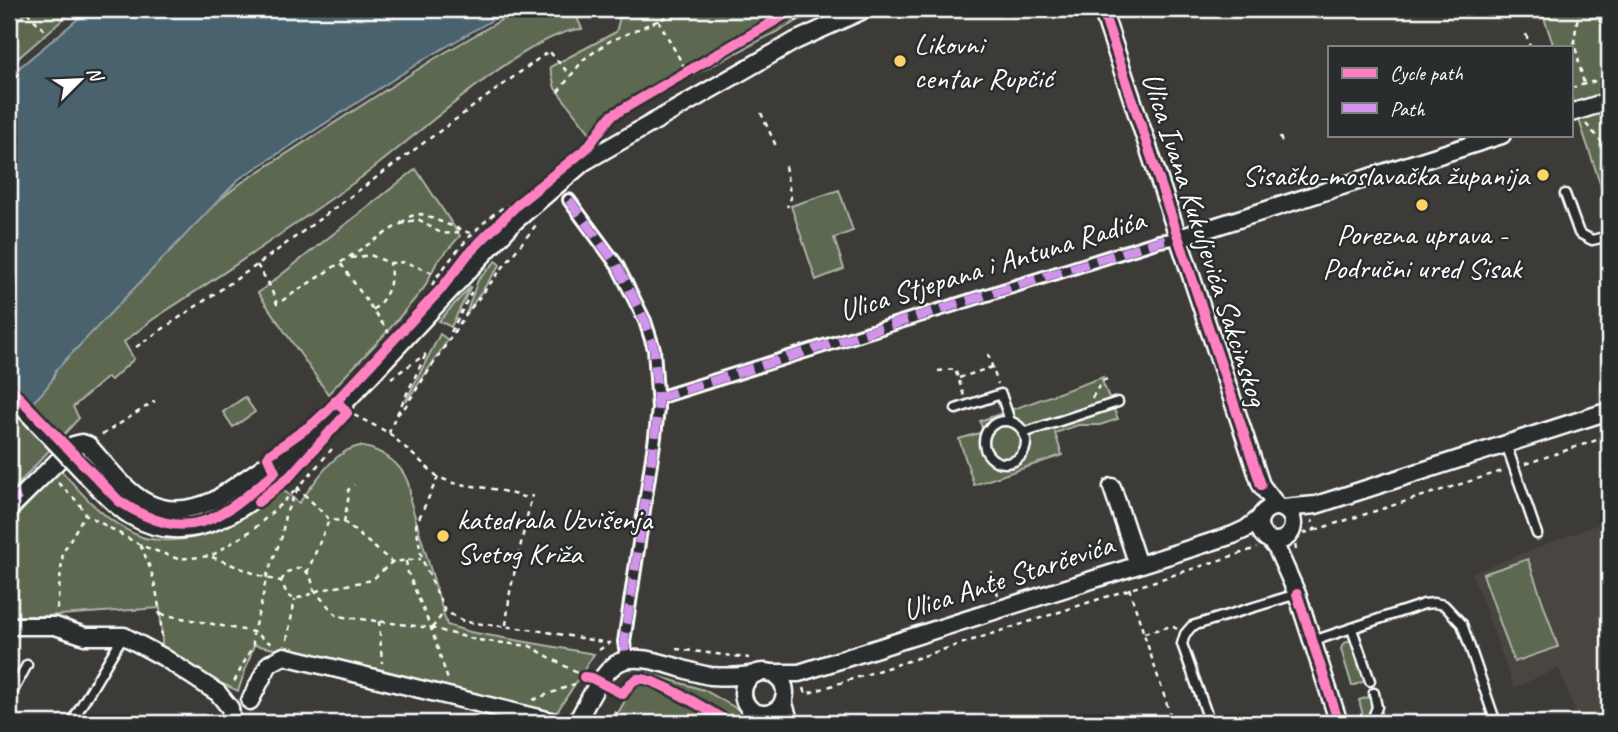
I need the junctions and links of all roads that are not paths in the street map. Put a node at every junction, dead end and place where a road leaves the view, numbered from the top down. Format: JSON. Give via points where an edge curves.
{"nodes":[{"id":1,"x":866,"y":9,"type":"edge"},
{"id":2,"x":1102,"y":9,"type":"edge"},
{"id":3,"x":1609,"y":101,"type":"edge"},
{"id":4,"x":1578,"y":118,"type":"edge"},
{"id":5,"x":1499,"y":136,"type":"edge"},
{"id":6,"x":1565,"y":194,"type":"dead end"},
{"id":7,"x":569,"y":200,"type":"dead end"},
{"id":8,"x":1609,"y":236,"type":"edge"},
{"id":9,"x":1179,"y":238,"type":"junction"},
{"id":10,"x":9,"y":393,"type":"edge"},
{"id":11,"x":658,"y":398,"type":"junction"},
{"id":12,"x":1118,"y":402,"type":"dead end"},
{"id":13,"x":956,"y":409,"type":"dead end"},
{"id":14,"x":1609,"y":411,"type":"edge"},
{"id":15,"x":1010,"y":421,"type":"junction"},
{"id":16,"x":323,"y":426,"type":"junction"},
{"id":17,"x":1023,"y":433,"type":"junction"},
{"id":18,"x":1506,"y":444,"type":"junction"},
{"id":19,"x":1261,"y":485,"type":"junction"},
{"id":20,"x":1112,"y":487,"type":"dead end"},
{"id":21,"x":1312,"y":507,"type":"junction"},
{"id":22,"x":1280,"y":508,"type":"junction"},
{"id":23,"x":9,"y":509,"type":"edge"},
{"id":24,"x":1260,"y":517,"type":"junction"},
{"id":25,"x":1291,"y":531,"type":"junction"},
{"id":26,"x":1537,"y":534,"type":"dead end"},
{"id":27,"x":1233,"y":535,"type":"junction"},
{"id":28,"x":1267,"y":541,"type":"junction"},
{"id":29,"x":1130,"y":567,"type":"junction"},
{"id":30,"x":1297,"y":594,"type":"junction"},
{"id":31,"x":9,"y":626,"type":"edge"},
{"id":32,"x":1352,"y":629,"type":"junction"},
{"id":33,"x":124,"y":636,"type":"junction"},
{"id":34,"x":1312,"y":641,"type":"junction"},
{"id":35,"x":627,"y":659,"type":"junction"},
{"id":36,"x":27,"y":665,"type":"dead end"},
{"id":37,"x":762,"y":673,"type":"junction"},
{"id":38,"x":710,"y":676,"type":"junction"},
{"id":39,"x":802,"y":680,"type":"junction"},
{"id":40,"x":1370,"y":681,"type":"dead end"},
{"id":41,"x":1374,"y":693,"type":"dead end"},
{"id":42,"x":788,"y":695,"type":"junction"},
{"id":43,"x":9,"y":698,"type":"edge"},
{"id":44,"x":744,"y":700,"type":"junction"},
{"id":45,"x":250,"y":701,"type":"dead end"},
{"id":46,"x":761,"y":714,"type":"junction"},
{"id":47,"x":1210,"y":722,"type":"edge"},
{"id":48,"x":71,"y":723,"type":"edge"},
{"id":49,"x":232,"y":723,"type":"edge"},
{"id":50,"x":558,"y":723,"type":"edge"},
{"id":51,"x":576,"y":723,"type":"edge"},
{"id":52,"x":781,"y":723,"type":"edge"},
{"id":53,"x":790,"y":723,"type":"edge"},
{"id":54,"x":1199,"y":723,"type":"edge"},
{"id":55,"x":1339,"y":723,"type":"edge"},
{"id":56,"x":1371,"y":723,"type":"edge"},
{"id":57,"x":1496,"y":723,"type":"edge"}],
"edges":[{"from":1,"to":16,"type":"street","via":[[795,41],[594,156],[519,208],[342,411]]},
{"from":2,"to":9,"type":"street","name":"Ulica Ivana Kukuljevića Sakcinskog"},
{"from":3,"to":4,"type":"street"},
{"from":5,"to":9,"type":"street","name":"Ulica Stjepana i Antuna Radića"},
{"from":6,"to":8,"type":"lane","via":[[1579,233],[1592,240]]},
{"from":7,"to":11,"type":"street","via":[[617,265],[645,321],[654,349]]},
{"from":9,"to":11,"type":"street","name":"Ulica Stjepana i Antuna Radića"},
{"from":9,"to":19,"type":"street","name":"Ulica Ivana Kukuljevića Sakcinskog"},
{"from":10,"to":16,"type":"street","bridge":true,"via":[[130,515],[174,530],[222,520],[274,481]]},
{"from":11,"to":35,"type":"street","via":[[624,642]]},
{"from":12,"to":17,"type":"lane"},
{"from":13,"to":15,"type":"lane","via":[[1001,394]]},
{"from":14,"to":18,"type":"street"},
{"from":15,"to":17,"type":"lane"},
{"from":15,"to":17,"type":"lane","via":[[997,422],[987,431],[984,443],[994,460],[1007,462],[1018,457],[1025,446]]},
{"from":16,"to":23,"type":"street","via":[[215,500],[189,509],[156,507],[142,501],[88,445],[74,445]]},
{"from":18,"to":21,"type":"street"},
{"from":18,"to":26,"type":"lane"},
{"from":19,"to":22,"type":"street","name":"Ulica Ivana Kukuljevića Sakcinskog"},
{"from":19,"to":24,"type":"street","name":"Ulica Ivana Kukuljevića Sakcinskog"},
{"from":20,"to":29,"type":"street"},
{"from":21,"to":22,"type":"street"},
{"from":21,"to":25,"type":"street"},
{"from":22,"to":24,"type":"street","via":[[1268,508]]},
{"from":22,"to":25,"type":"street","via":[[1292,519]]},
{"from":24,"to":27,"type":"street","name":"Ulica Ante Starčevića"},
{"from":24,"to":28,"type":"street","via":[[1259,529]]},
{"from":25,"to":28,"type":"street","via":[[1281,540]]},
{"from":25,"to":30,"type":"street"},
{"from":27,"to":28,"type":"street","name":"Ulica Ante Starčevića"},
{"from":27,"to":29,"type":"street","name":"Ulica Ante Starčevića"},
{"from":28,"to":30,"type":"street","via":[[1277,548]]},
{"from":29,"to":39,"type":"street","name":"Ulica Ante Starčevića"},
{"from":30,"to":34,"type":"street"},
{"from":30,"to":47,"type":"lane","via":[[1192,626],[1185,634],[1182,644]]},
{"from":31,"to":33,"type":"street","via":[[55,626],[85,636]]},
{"from":32,"to":34,"type":"lane"},
{"from":32,"to":40,"type":"lane"},
{"from":32,"to":57,"type":"lane","via":[[1430,602],[1447,607],[1462,624]]},
{"from":33,"to":48,"type":"lane"},
{"from":33,"to":49,"type":"street","via":[[225,700]]},
{"from":34,"to":55,"type":"street"},
{"from":35,"to":38,"type":"street","name":"Ulica Ante Starčevića"},
{"from":35,"to":51,"type":"street","via":[[614,666]]},
{"from":36,"to":43,"type":"lane"},
{"from":37,"to":38,"type":"street","name":"Ulica Ante Starčevića"},
{"from":37,"to":39,"type":"street","name":"Ulica Ante Starčevića"},
{"from":37,"to":42,"type":"street","via":[[780,681]]},
{"from":37,"to":44,"type":"street","via":[[746,682]]},
{"from":38,"to":44,"type":"street","name":"Ulica Ante Starčevića"},
{"from":39,"to":42,"type":"street","via":[[790,681]]},
{"from":41,"to":56,"type":"lane","via":[[1377,707]]},
{"from":42,"to":46,"type":"street","via":[[774,711]]},
{"from":42,"to":53,"type":"street"},
{"from":44,"to":46,"type":"street"},
{"from":45,"to":50,"type":"street","via":[[269,664],[284,654]]},
{"from":46,"to":52,"type":"street"},
{"from":47,"to":54,"type":"lane"}]}
